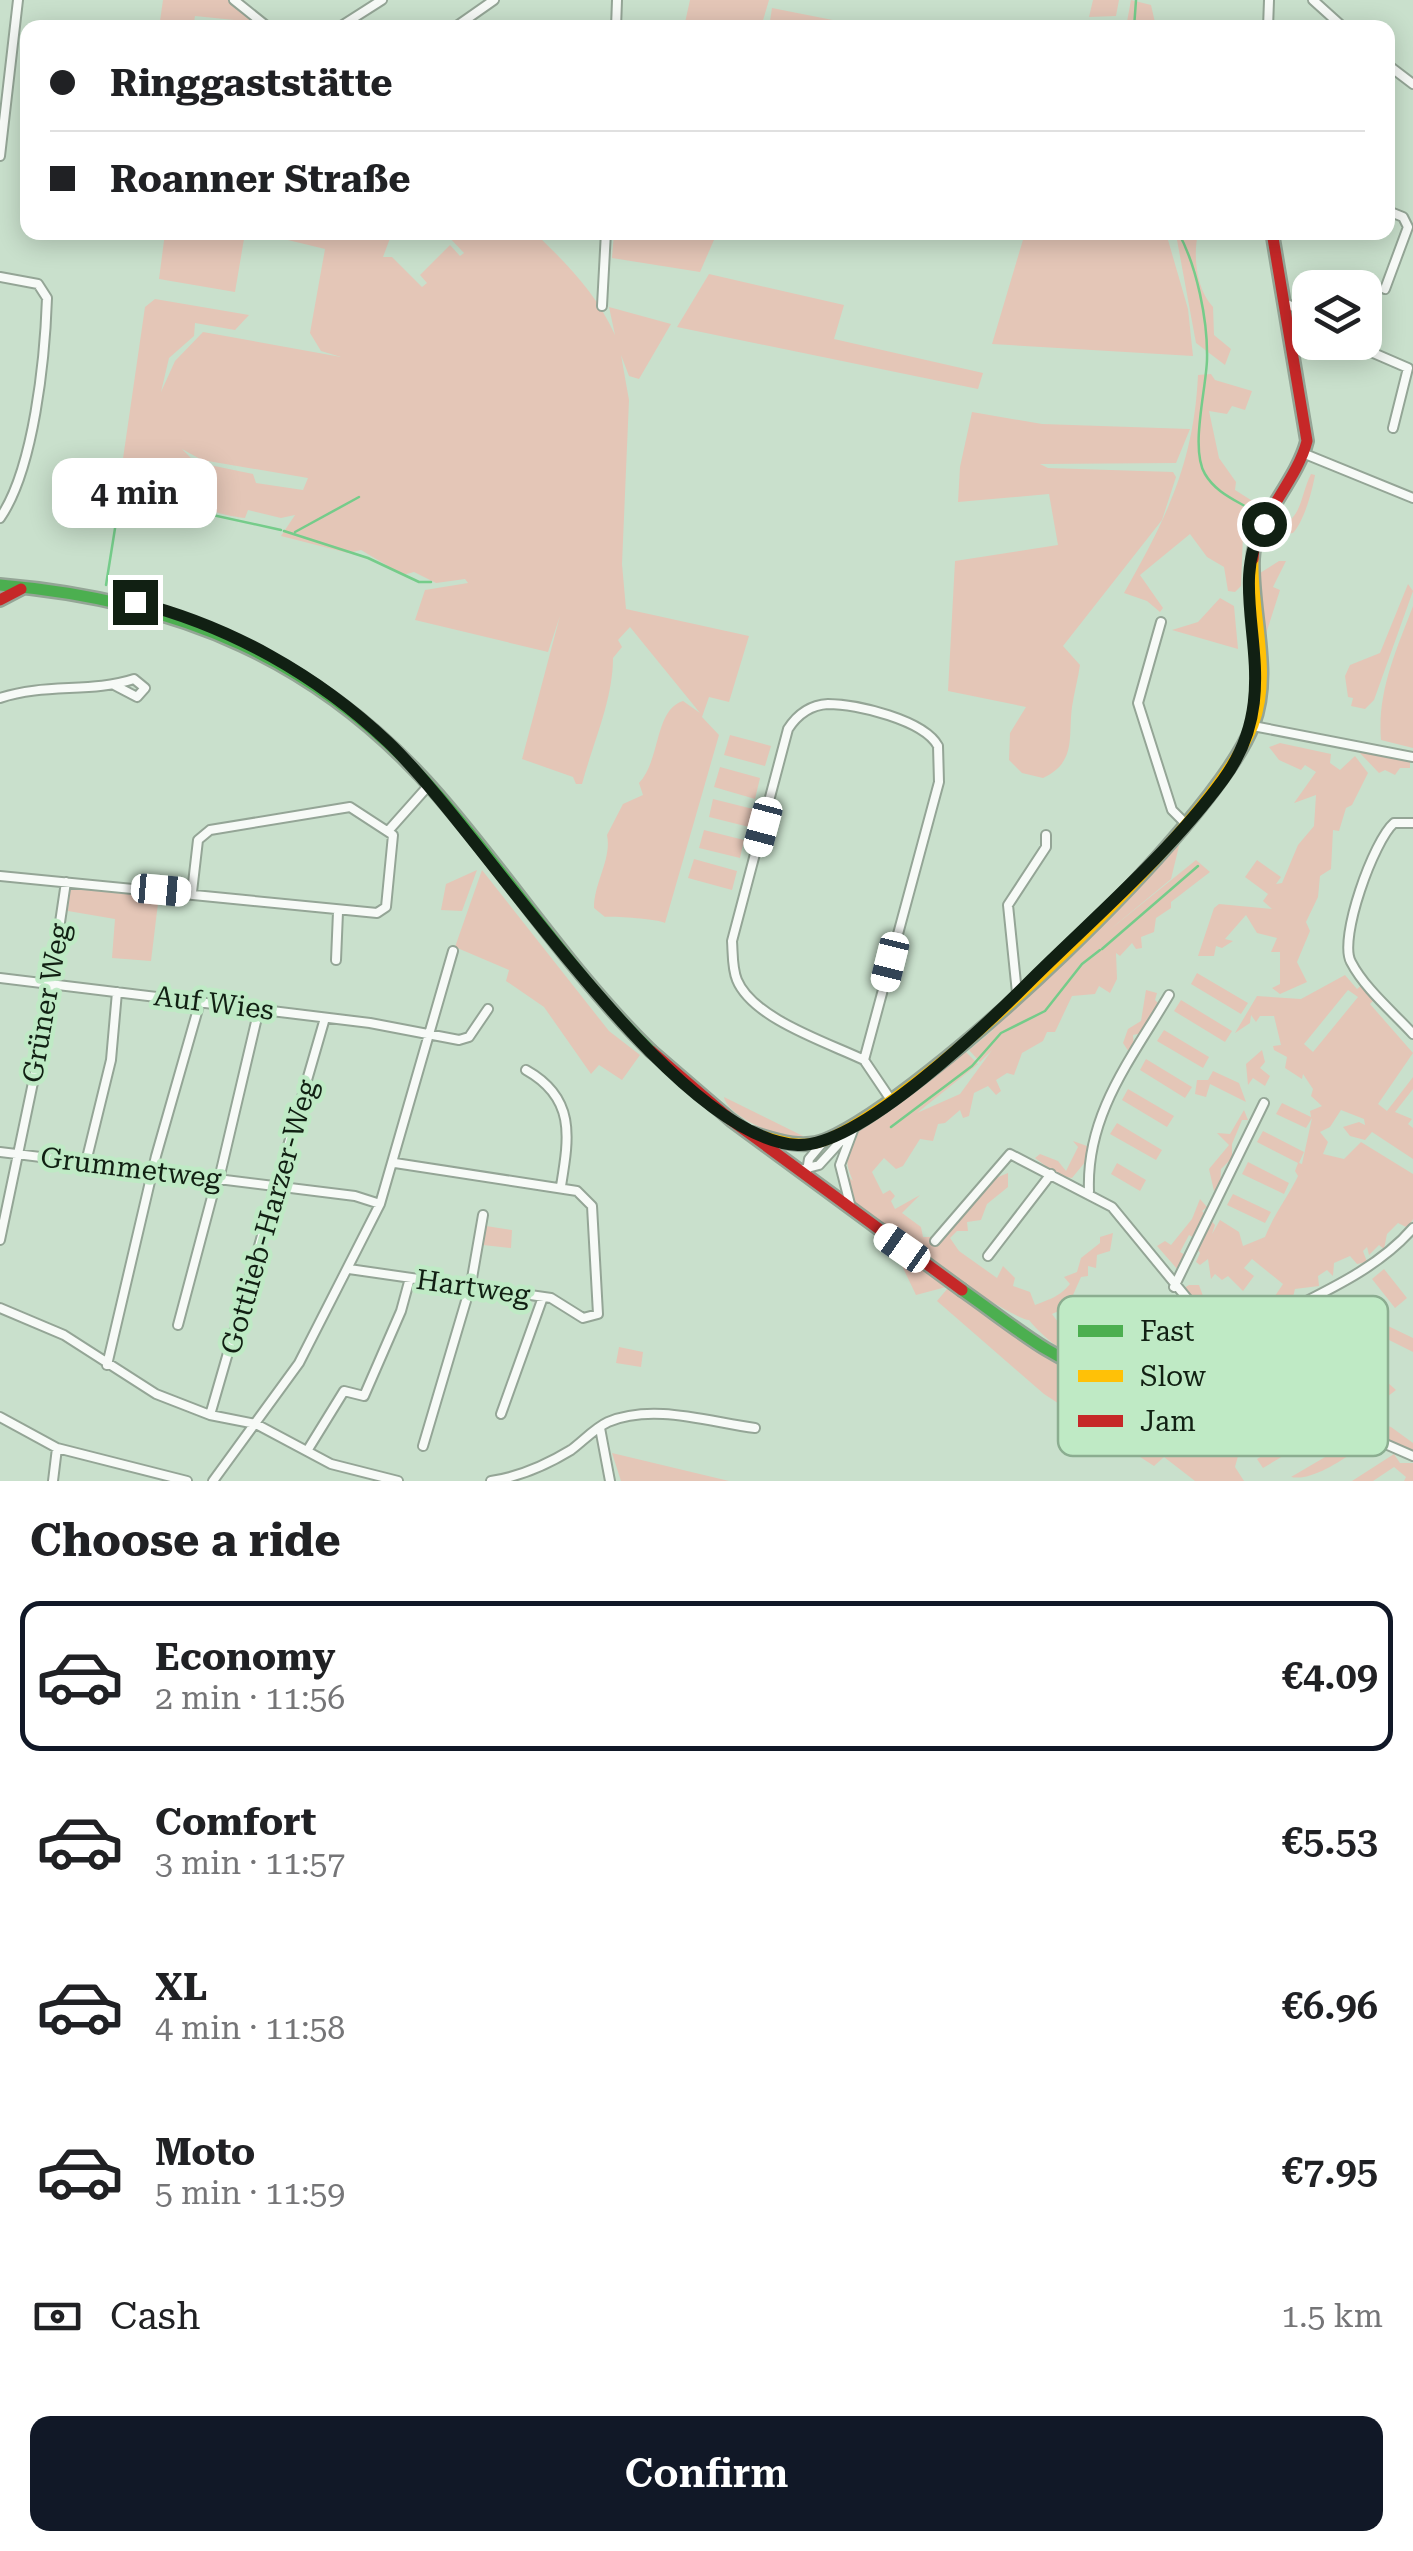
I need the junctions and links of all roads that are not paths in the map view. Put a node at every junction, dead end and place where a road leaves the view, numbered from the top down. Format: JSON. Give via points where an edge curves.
{"nodes":[{"id":1,"x":18,"y":0,"type":"edge"},
{"id":2,"x":234,"y":0,"type":"edge"},
{"id":3,"x":382,"y":0,"type":"edge"},
{"id":4,"x":494,"y":0,"type":"edge"},
{"id":5,"x":1313,"y":0,"type":"edge"},
{"id":6,"x":260,"y":20,"type":"edge"},
{"id":7,"x":351,"y":20,"type":"edge"},
{"id":8,"x":465,"y":20,"type":"edge"},
{"id":9,"x":1335,"y":20,"type":"edge"},
{"id":10,"x":0,"y":156,"type":"edge"},
{"id":11,"x":1395,"y":214,"type":"edge"},
{"id":12,"x":606,"y":240,"type":"edge"},
{"id":13,"x":1273,"y":240,"type":"edge"},
{"id":14,"x":0,"y":277,"type":"edge"},
{"id":15,"x":1385,"y":289,"type":"dead end"},
{"id":16,"x":1281,"y":302,"type":"junction"},
{"id":17,"x":1292,"y":303,"type":"edge"},
{"id":18,"x":602,"y":306,"type":"dead end"},
{"id":19,"x":1382,"y":357,"type":"edge"},
{"id":20,"x":1393,"y":428,"type":"dead end"},
{"id":21,"x":1305,"y":454,"type":"junction"},
{"id":22,"x":1413,"y":498,"type":"edge"},
{"id":23,"x":0,"y":518,"type":"edge"},
{"id":24,"x":0,"y":585,"type":"edge"},
{"id":25,"x":30,"y":587,"type":"junction"},
{"id":26,"x":0,"y":600,"type":"edge"},
{"id":27,"x":1161,"y":622,"type":"dead end"},
{"id":28,"x":114,"y":685,"type":"dead end"},
{"id":29,"x":0,"y":698,"type":"edge"},
{"id":30,"x":1253,"y":726,"type":"junction"},
{"id":31,"x":1413,"y":757,"type":"edge"},
{"id":32,"x":430,"y":785,"type":"junction"},
{"id":33,"x":1185,"y":823,"type":"junction"},
{"id":34,"x":1413,"y":823,"type":"edge"},
{"id":35,"x":389,"y":830,"type":"junction"},
{"id":36,"x":1046,"y":835,"type":"dead end"},
{"id":37,"x":0,"y":876,"type":"edge"},
{"id":38,"x":66,"y":882,"type":"junction"},
{"id":39,"x":192,"y":892,"type":"junction"},
{"id":40,"x":338,"y":912,"type":"junction"},
{"id":41,"x":453,"y":951,"type":"dead end"},
{"id":42,"x":336,"y":960,"type":"dead end"},
{"id":43,"x":0,"y":978,"type":"edge"},
{"id":44,"x":52,"y":984,"type":"junction"},
{"id":45,"x":117,"y":992,"type":"junction"},
{"id":46,"x":1018,"y":994,"type":"junction"},
{"id":47,"x":1170,"y":995,"type":"dead end"},
{"id":48,"x":200,"y":1002,"type":"junction"},
{"id":49,"x":488,"y":1008,"type":"dead end"},
{"id":50,"x":259,"y":1009,"type":"junction"},
{"id":51,"x":325,"y":1018,"type":"junction"},
{"id":52,"x":1412,"y":1030,"type":"edge"},
{"id":53,"x":426,"y":1034,"type":"junction"},
{"id":54,"x":864,"y":1060,"type":"junction"},
{"id":55,"x":526,"y":1070,"type":"dead end"},
{"id":56,"x":891,"y":1100,"type":"junction"},
{"id":57,"x":1264,"y":1102,"type":"dead end"},
{"id":58,"x":856,"y":1126,"type":"junction"},
{"id":59,"x":744,"y":1130,"type":"junction"},
{"id":60,"x":824,"y":1141,"type":"junction"},
{"id":61,"x":0,"y":1152,"type":"edge"},
{"id":62,"x":18,"y":1154,"type":"junction"},
{"id":63,"x":86,"y":1162,"type":"junction"},
{"id":64,"x":395,"y":1163,"type":"junction"},
{"id":65,"x":153,"y":1170,"type":"junction"},
{"id":66,"x":804,"y":1173,"type":"junction"},
{"id":67,"x":1051,"y":1174,"type":"junction"},
{"id":68,"x":218,"y":1178,"type":"junction"},
{"id":69,"x":562,"y":1186,"type":"junction"},
{"id":70,"x":278,"y":1187,"type":"junction"},
{"id":71,"x":1089,"y":1191,"type":"junction"},
{"id":72,"x":380,"y":1204,"type":"junction"},
{"id":73,"x":853,"y":1212,"type":"junction"},
{"id":74,"x":483,"y":1215,"type":"dead end"},
{"id":75,"x":1413,"y":1228,"type":"edge"},
{"id":76,"x":0,"y":1240,"type":"edge"},
{"id":77,"x":936,"y":1241,"type":"dead end"},
{"id":78,"x":988,"y":1256,"type":"dead end"},
{"id":79,"x":349,"y":1268,"type":"junction"},
{"id":80,"x":410,"y":1278,"type":"junction"},
{"id":81,"x":471,"y":1284,"type":"junction"},
{"id":82,"x":1174,"y":1287,"type":"junction"},
{"id":83,"x":1182,"y":1296,"type":"edge"},
{"id":84,"x":1311,"y":1296,"type":"edge"},
{"id":85,"x":544,"y":1297,"type":"junction"},
{"id":86,"x":0,"y":1308,"type":"edge"},
{"id":87,"x":178,"y":1325,"type":"dead end"},
{"id":88,"x":1058,"y":1355,"type":"edge"},
{"id":89,"x":106,"y":1365,"type":"junction"},
{"id":90,"x":501,"y":1414,"type":"dead end"},
{"id":91,"x":210,"y":1416,"type":"junction"},
{"id":92,"x":0,"y":1417,"type":"edge"},
{"id":93,"x":256,"y":1424,"type":"junction"},
{"id":94,"x":600,"y":1428,"type":"junction"},
{"id":95,"x":755,"y":1428,"type":"dead end"},
{"id":96,"x":1388,"y":1445,"type":"edge"},
{"id":97,"x":423,"y":1446,"type":"dead end"},
{"id":98,"x":56,"y":1448,"type":"junction"},
{"id":99,"x":307,"y":1451,"type":"junction"},
{"id":100,"x":1413,"y":1456,"type":"edge"},
{"id":101,"x":53,"y":1481,"type":"edge"},
{"id":102,"x":186,"y":1481,"type":"edge"},
{"id":103,"x":213,"y":1481,"type":"edge"},
{"id":104,"x":398,"y":1481,"type":"edge"},
{"id":105,"x":492,"y":1481,"type":"edge"},
{"id":106,"x":610,"y":1481,"type":"edge"}],
"edges":[{"from":1,"to":10,"type":"street"},
{"from":2,"to":6,"type":"street"},
{"from":3,"to":7,"type":"street"},
{"from":4,"to":8,"type":"street"},
{"from":5,"to":9,"type":"street"},
{"from":11,"to":15,"type":"street","via":[[1408,227]]},
{"from":12,"to":18,"type":"street"},
{"from":13,"to":16,"type":"street"},
{"from":14,"to":23,"type":"street","via":[[38,284],[48,298],[26,461]]},
{"from":16,"to":17,"type":"street"},
{"from":16,"to":21,"type":"street"},
{"from":19,"to":20,"type":"street","via":[[1408,368]]},
{"from":21,"to":22,"type":"street"},
{"from":21,"to":30,"type":"street","via":[[1253,551]]},
{"from":24,"to":25,"type":"street"},
{"from":25,"to":26,"type":"street"},
{"from":25,"to":32,"type":"street","via":[[147,606],[245,642],[353,710]]},
{"from":27,"to":33,"type":"street","via":[[1138,703],[1168,799]]},
{"from":28,"to":29,"type":"street","via":[[54,686]]},
{"from":30,"to":31,"type":"street"},
{"from":30,"to":33,"type":"street","via":[[1224,779]]},
{"from":32,"to":35,"type":"street"},
{"from":32,"to":59,"type":"street","via":[[623,1022]]},
{"from":33,"to":46,"type":"street"},
{"from":34,"to":52,"type":"street","via":[[1387,829],[1346,947],[1350,962]]},
{"from":35,"to":39,"type":"street","via":[[350,808],[210,830],[198,840]]},
{"from":35,"to":40,"type":"street","via":[[386,907],[377,913]]},
{"from":36,"to":46,"type":"street","via":[[1046,847],[1008,905]]},
{"from":37,"to":38,"type":"street"},
{"from":38,"to":39,"type":"street"},
{"from":38,"to":44,"type":"street","name":"Grüner Weg"},
{"from":39,"to":40,"type":"street"},
{"from":40,"to":42,"type":"street"},
{"from":41,"to":53,"type":"street"},
{"from":43,"to":44,"type":"street","name":"Auf Wies"},
{"from":44,"to":45,"type":"street","name":"Auf Wies"},
{"from":44,"to":62,"type":"street","name":"Grüner Weg"},
{"from":45,"to":48,"type":"street","name":"Auf Wies"},
{"from":45,"to":63,"type":"street","via":[[111,1060]]},
{"from":46,"to":56,"type":"street"},
{"from":47,"to":71,"type":"street","via":[[1096,1122]]},
{"from":48,"to":50,"type":"street","name":"Auf Wies"},
{"from":48,"to":65,"type":"street"},
{"from":49,"to":53,"type":"street","name":"Auf Wies","via":[[465,1039]]},
{"from":50,"to":51,"type":"street","name":"Auf Wies"},
{"from":50,"to":68,"type":"street"},
{"from":51,"to":53,"type":"street","name":"Auf Wies"},
{"from":51,"to":70,"type":"street","name":"Gottlieb-Harzer-Weg"},
{"from":53,"to":64,"type":"street"},
{"from":54,"to":54,"type":"street","via":[[939,782],[938,746],[915,723],[829,704],[794,719],[732,941],[738,981],[752,1000],[780,1021]]},
{"from":54,"to":56,"type":"street"},
{"from":55,"to":69,"type":"street","via":[[552,1088],[568,1119]]},
{"from":56,"to":58,"type":"street"},
{"from":57,"to":82,"type":"street"},
{"from":58,"to":60,"type":"street"},
{"from":58,"to":66,"type":"street"},
{"from":58,"to":73,"type":"street","via":[[840,1173]]},
{"from":59,"to":60,"type":"street","via":[[799,1145]]},
{"from":59,"to":66,"type":"street"},
{"from":60,"to":66,"type":"street"},
{"from":61,"to":62,"type":"street","name":"Grummetweg"},
{"from":62,"to":63,"type":"street","name":"Grummetweg"},
{"from":62,"to":76,"type":"street","name":"Grüner Weg"},
{"from":63,"to":65,"type":"street","name":"Grummetweg"},
{"from":64,"to":69,"type":"street"},
{"from":64,"to":72,"type":"street"},
{"from":65,"to":68,"type":"street","name":"Grummetweg"},
{"from":65,"to":89,"type":"street"},
{"from":66,"to":73,"type":"street"},
{"from":67,"to":71,"type":"street"},
{"from":67,"to":77,"type":"street","via":[[1010,1154]]},
{"from":67,"to":78,"type":"street"},
{"from":68,"to":70,"type":"street","name":"Grummetweg"},
{"from":68,"to":87,"type":"street"},
{"from":69,"to":85,"type":"street","name":"Hartweg","via":[[592,1206],[600,1305],[592,1319]]},
{"from":70,"to":72,"type":"street","name":"Grummetweg"},
{"from":70,"to":91,"type":"street","name":"Gottlieb-Harzer-Weg"},
{"from":71,"to":82,"type":"street","via":[[1120,1213]]},
{"from":72,"to":79,"type":"street"},
{"from":73,"to":88,"type":"street"},
{"from":74,"to":81,"type":"street"},
{"from":75,"to":84,"type":"street","via":[[1374,1262]]},
{"from":79,"to":80,"type":"street","name":"Hartweg"},
{"from":79,"to":93,"type":"street","via":[[324,1320]]},
{"from":80,"to":81,"type":"street","name":"Hartweg"},
{"from":80,"to":99,"type":"street","via":[[364,1396],[344,1392]]},
{"from":81,"to":85,"type":"street","name":"Hartweg"},
{"from":81,"to":97,"type":"street"},
{"from":82,"to":83,"type":"street"},
{"from":85,"to":90,"type":"street"},
{"from":86,"to":89,"type":"street","via":[[64,1335]]},
{"from":89,"to":91,"type":"street"},
{"from":91,"to":93,"type":"street"},
{"from":92,"to":98,"type":"street"},
{"from":93,"to":99,"type":"street"},
{"from":93,"to":103,"type":"street"},
{"from":94,"to":95,"type":"street","via":[[648,1414]]},
{"from":94,"to":105,"type":"street","via":[[556,1457]]},
{"from":94,"to":106,"type":"street"},
{"from":96,"to":100,"type":"street"},
{"from":98,"to":101,"type":"street"},
{"from":98,"to":102,"type":"street"},
{"from":99,"to":104,"type":"street"}]}
